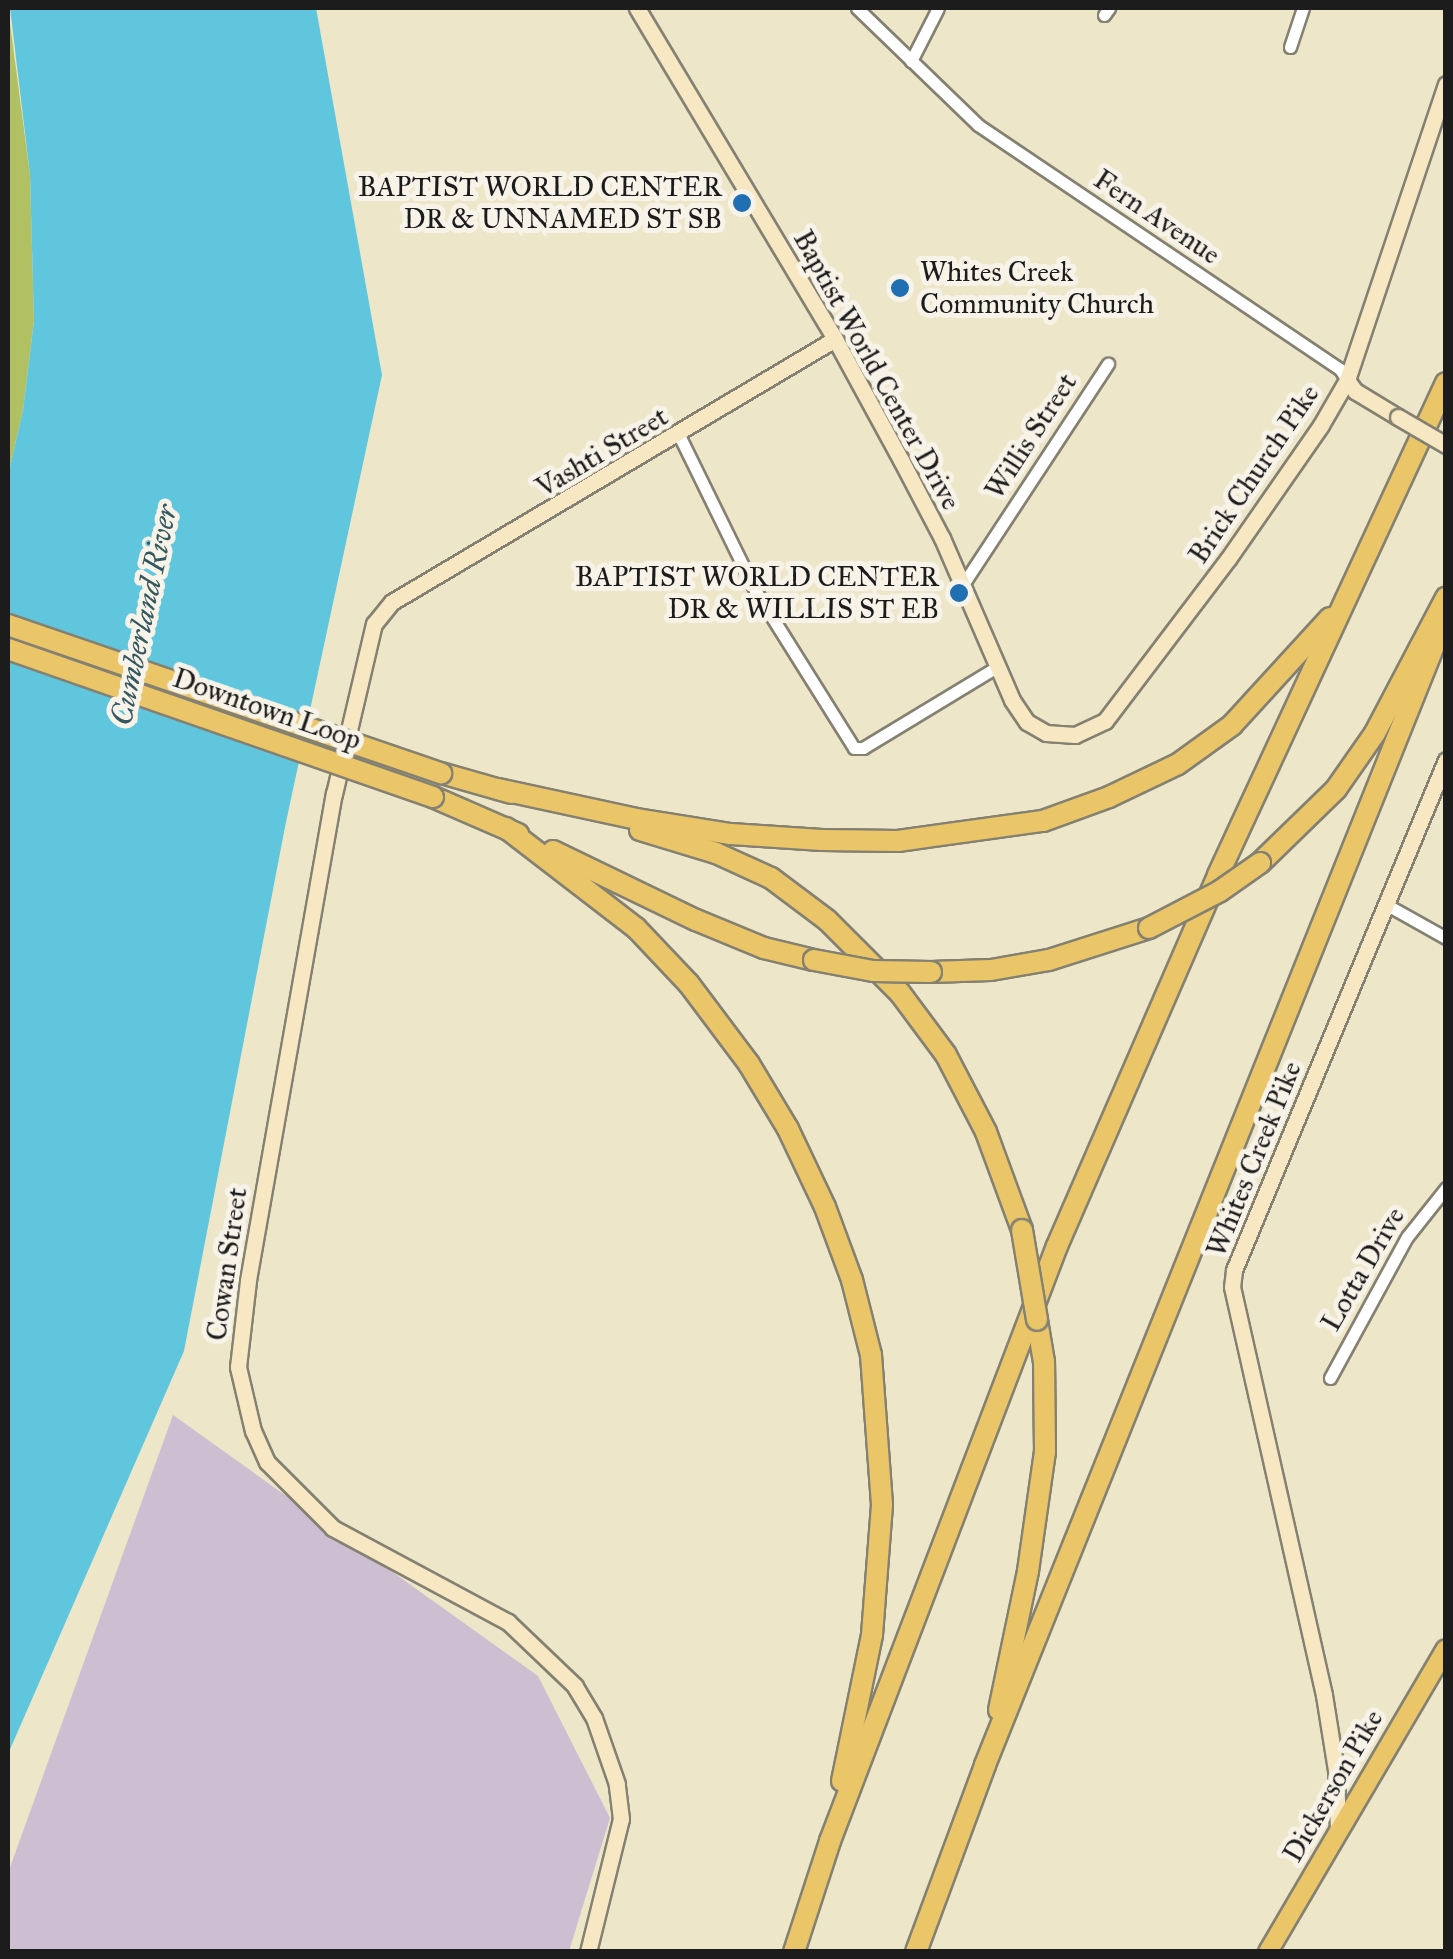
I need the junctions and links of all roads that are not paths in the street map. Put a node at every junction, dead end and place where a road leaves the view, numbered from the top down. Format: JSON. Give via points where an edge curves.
{"nodes":[{"id":1,"x":637,"y":8,"type":"edge"},
{"id":2,"x":856,"y":8,"type":"edge"},
{"id":3,"x":938,"y":8,"type":"edge"},
{"id":4,"x":1303,"y":8,"type":"edge"},
{"id":5,"x":1290,"y":47,"type":"dead end"},
{"id":6,"x":912,"y":61,"type":"junction"},
{"id":7,"x":1446,"y":84,"type":"edge"},
{"id":8,"x":834,"y":339,"type":"junction"},
{"id":9,"x":1108,"y":364,"type":"dead end"},
{"id":10,"x":1347,"y":380,"type":"junction"},
{"id":11,"x":1446,"y":383,"type":"edge"},
{"id":12,"x":679,"y":434,"type":"junction"},
{"id":13,"x":1446,"y":445,"type":"edge"},
{"id":14,"x":962,"y":586,"type":"junction"},
{"id":15,"x":1446,"y":598,"type":"edge"},
{"id":16,"x":392,"y":602,"type":"joint"},
{"id":17,"x":1341,"y":605,"type":"junction"},
{"id":18,"x":1446,"y":616,"type":"edge"},
{"id":19,"x":8,"y":625,"type":"edge"},
{"id":20,"x":8,"y":649,"type":"edge"},
{"id":21,"x":997,"y":667,"type":"junction"},
{"id":22,"x":1075,"y":735,"type":"joint"},
{"id":23,"x":1446,"y":760,"type":"edge"},
{"id":24,"x":498,"y":789,"type":"junction"},
{"id":25,"x":506,"y":828,"type":"junction"},
{"id":26,"x":1387,"y":905,"type":"junction"},
{"id":27,"x":1446,"y":938,"type":"edge"},
{"id":28,"x":1444,"y":1187,"type":"edge"},
{"id":29,"x":1330,"y":1378,"type":"dead end"},
{"id":30,"x":1446,"y":1649,"type":"edge"},
{"id":31,"x":985,"y":1765,"type":"junction"},
{"id":32,"x":1338,"y":1830,"type":"junction"},
{"id":33,"x":830,"y":1841,"type":"junction"},
{"id":34,"x":588,"y":1952,"type":"edge"},
{"id":35,"x":794,"y":1952,"type":"edge"},
{"id":36,"x":916,"y":1952,"type":"edge"},
{"id":37,"x":1268,"y":1952,"type":"edge"}],
"edges":[{"from":1,"to":8,"type":"street","name":"Baptist World Center Drive"},
{"from":2,"to":6,"type":"street","name":"Fern Avenue"},
{"from":3,"to":6,"type":"street"},
{"from":4,"to":5,"type":"street"},
{"from":6,"to":10,"type":"street","name":"Fern Avenue","via":[[978,126],[1340,369]]},
{"from":7,"to":10,"type":"street","name":"Brick Church Pike"},
{"from":8,"to":12,"type":"street","name":"Vashti Street"},
{"from":8,"to":14,"type":"street","name":"Baptist World Center Drive"},
{"from":9,"to":14,"type":"street","name":"Willis Street"},
{"from":10,"to":13,"type":"street","name":"Fern Avenue","bridge":true,"via":[[1354,391]]},
{"from":10,"to":22,"type":"street","name":"Brick Church Pike","via":[[1132,690],[1105,722]]},
{"from":11,"to":17,"type":"highway"},
{"from":12,"to":16,"type":"street","name":"Vashti Street"},
{"from":12,"to":21,"type":"street","via":[[755,590],[854,748]]},
{"from":14,"to":21,"type":"street","name":"Baptist World Center Drive"},
{"from":15,"to":25,"type":"highway","bridge":true,"via":[[1376,733],[1302,826],[1220,891],[1149,928],[1049,960],[991,970],[873,971],[764,948]]},
{"from":16,"to":34,"type":"street","name":"Cowan Street","via":[[374,624],[334,794],[238,1367],[264,1456],[306,1504],[332,1528],[501,1617],[575,1686],[607,1755],[620,1819]]},
{"from":17,"to":24,"type":"highway","via":[[1287,669],[1178,764],[1043,820],[898,841],[822,840],[731,834]]},
{"from":17,"to":33,"type":"highway","via":[[1057,1246]]},
{"from":18,"to":31,"type":"highway"},
{"from":19,"to":24,"type":"highway","name":"Downtown Loop","bridge":true},
{"from":20,"to":25,"type":"highway","name":"Downtown Loop","bridge":true,"via":[[433,796]]},
{"from":21,"to":22,"type":"street","name":"Baptist World Center Drive","via":[[1028,722],[1046,733]]},
{"from":23,"to":26,"type":"street","name":"Whites Creek Pike"},
{"from":24,"to":31,"type":"highway","bridge":true,"via":[[716,852],[771,878],[827,920],[900,993],[946,1055],[986,1132],[1022,1230],[1044,1362],[1045,1452],[1028,1571]]},
{"from":25,"to":33,"type":"highway","via":[[636,928],[690,984],[788,1128],[852,1280],[871,1354],[882,1505],[872,1634]]},
{"from":26,"to":27,"type":"street"},
{"from":26,"to":32,"type":"street","name":"Whites Creek Pike","via":[[1248,1234],[1232,1287],[1324,1695]]},
{"from":28,"to":29,"type":"street","name":"Lotta Drive","via":[[1404,1241]]},
{"from":30,"to":32,"type":"main road","name":"Dickerson Pike"},
{"from":31,"to":36,"type":"highway"},
{"from":32,"to":37,"type":"main road","name":"Dickerson Pike"},
{"from":33,"to":35,"type":"highway"}]}
